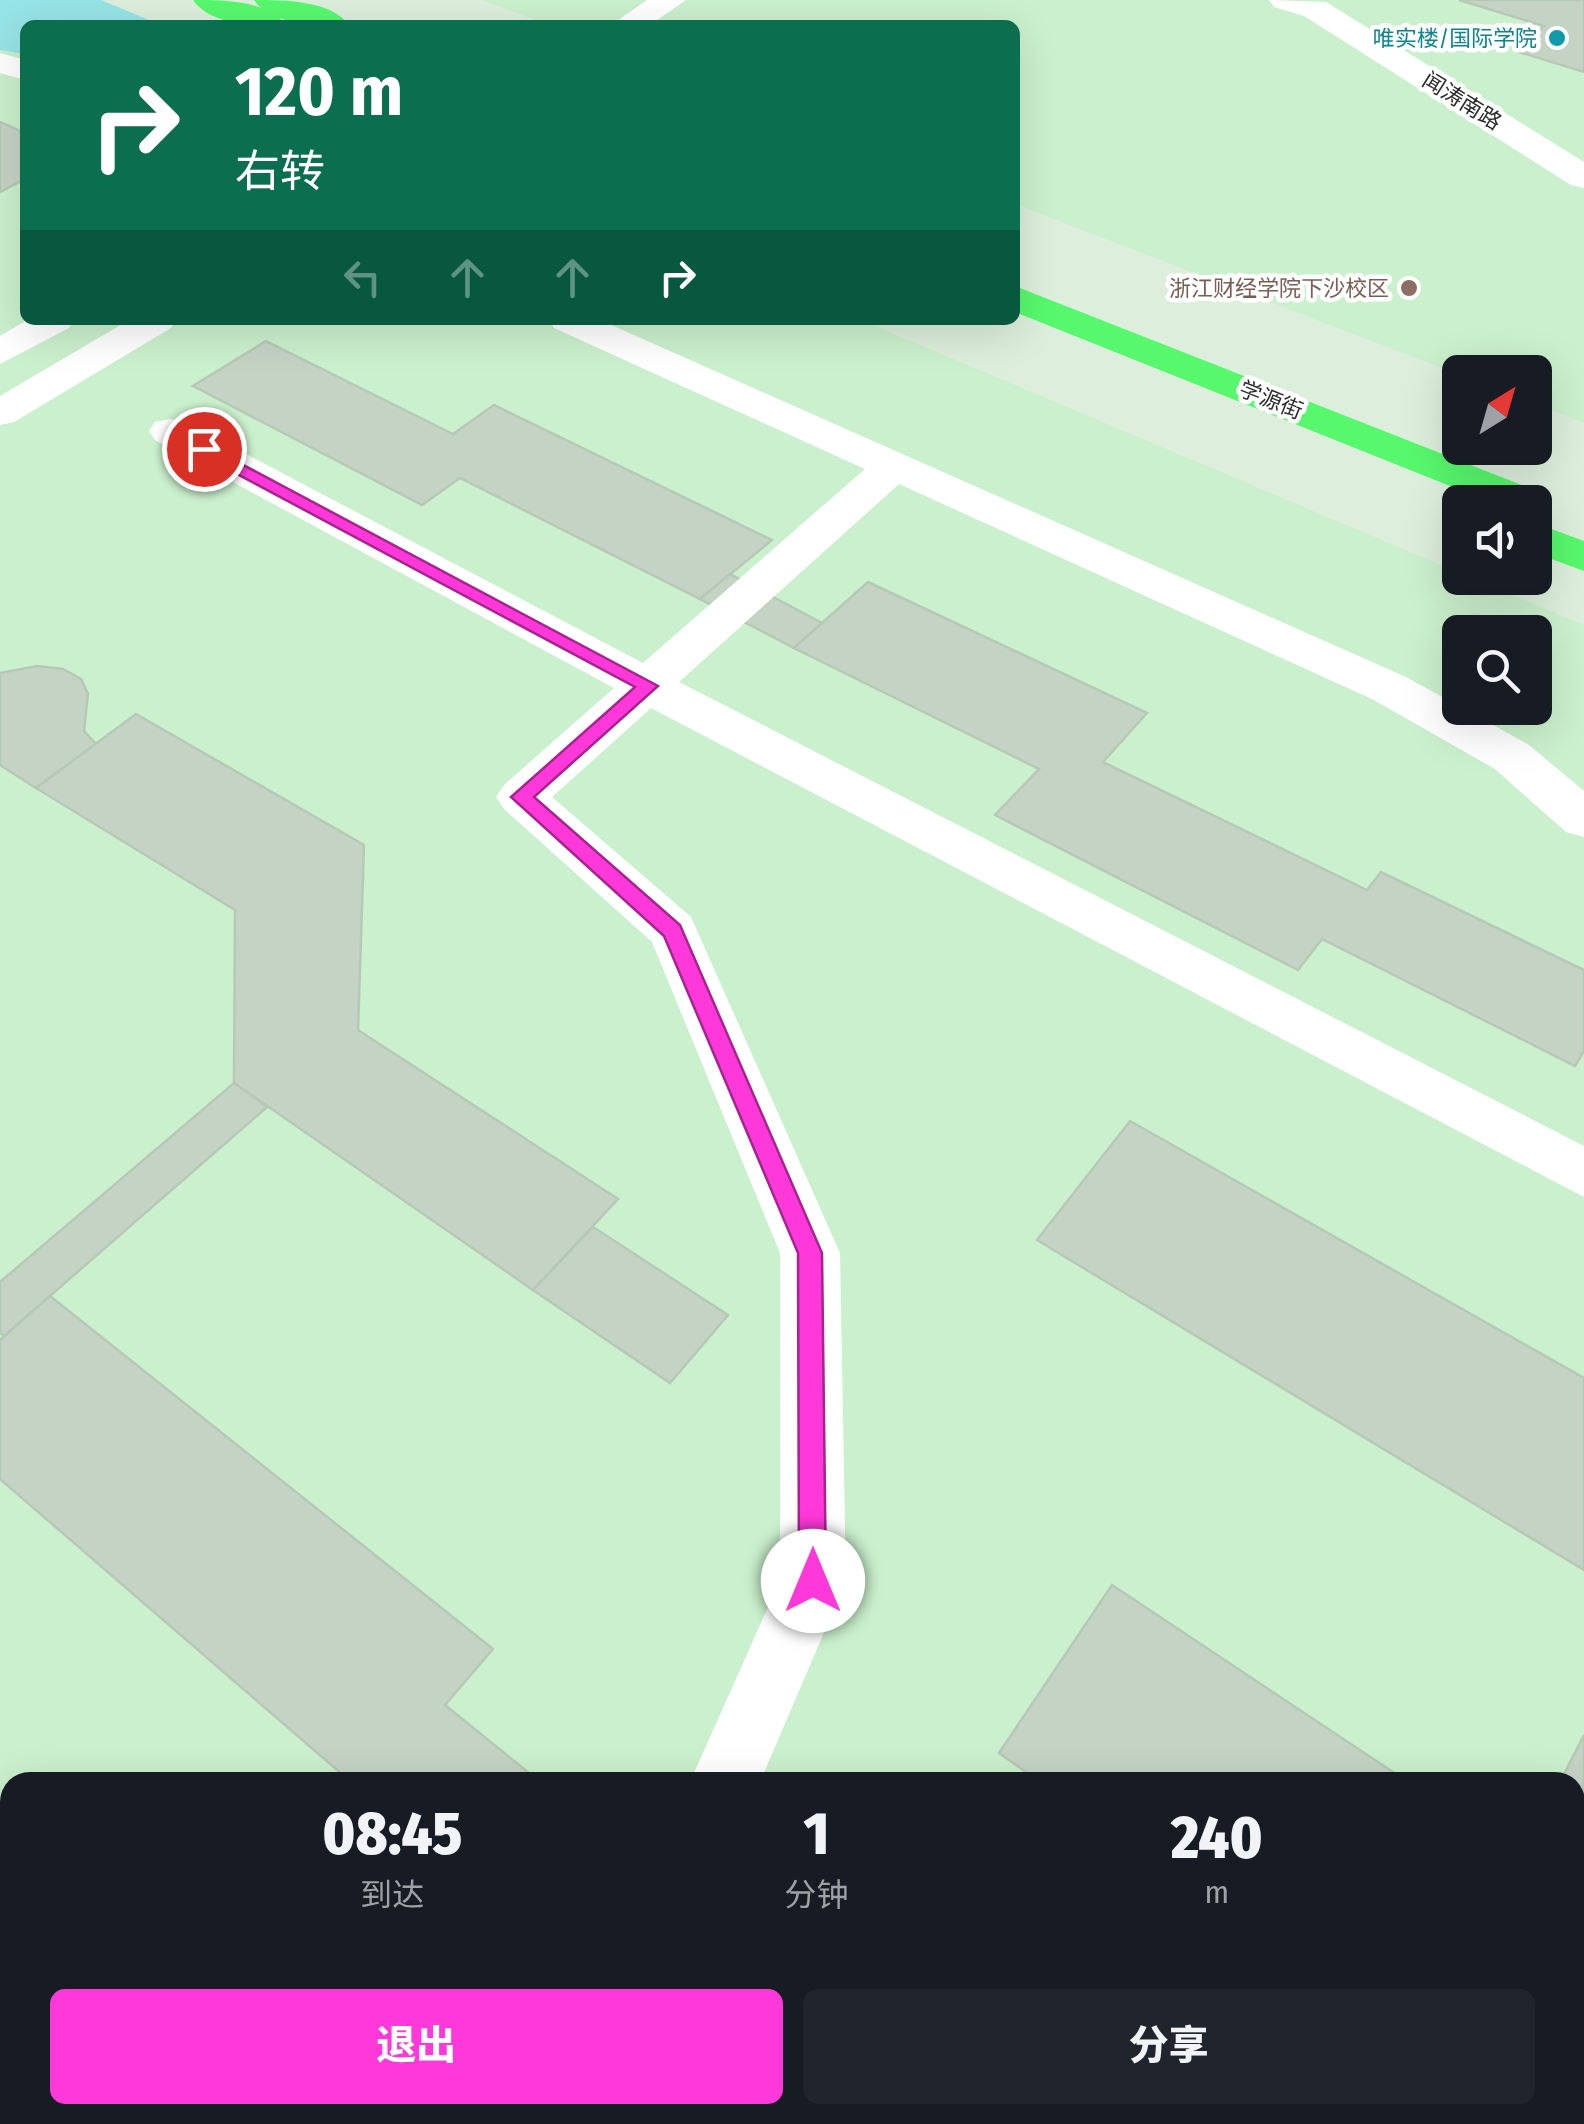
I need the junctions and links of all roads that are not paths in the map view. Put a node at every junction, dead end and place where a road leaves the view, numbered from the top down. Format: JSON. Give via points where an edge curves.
{"nodes":[{"id":1,"x":209,"y":0,"type":"edge"},
{"id":2,"x":270,"y":0,"type":"edge"},
{"id":3,"x":670,"y":0,"type":"edge"},
{"id":4,"x":1285,"y":0,"type":"edge"},
{"id":5,"x":258,"y":20,"type":"edge"},
{"id":6,"x":320,"y":20,"type":"edge"},
{"id":7,"x":636,"y":20,"type":"edge"},
{"id":8,"x":1584,"y":177,"type":"edge"},
{"id":9,"x":1020,"y":300,"type":"edge"},
{"id":10,"x":46,"y":325,"type":"edge"},
{"id":11,"x":150,"y":325,"type":"edge"},
{"id":12,"x":579,"y":325,"type":"edge"},
{"id":13,"x":1009,"y":325,"type":"edge"},
{"id":14,"x":0,"y":352,"type":"edge"},
{"id":15,"x":0,"y":413,"type":"edge"},
{"id":16,"x":170,"y":431,"type":"dead end"},
{"id":17,"x":892,"y":468,"type":"junction"},
{"id":18,"x":1484,"y":485,"type":"edge"},
{"id":19,"x":1442,"y":500,"type":"edge"},
{"id":20,"x":1552,"y":513,"type":"edge"},
{"id":21,"x":1584,"y":525,"type":"edge"},
{"id":22,"x":1552,"y":544,"type":"edge"},
{"id":23,"x":1584,"y":557,"type":"edge"},
{"id":24,"x":648,"y":686,"type":"junction"},
{"id":25,"x":1584,"y":819,"type":"edge"},
{"id":26,"x":1584,"y":1173,"type":"edge"},
{"id":27,"x":728,"y":1772,"type":"edge"}],
"edges":[{"from":1,"to":5,"type":"main road"},
{"from":2,"to":6,"type":"main road"},
{"from":3,"to":7,"type":"street"},
{"from":4,"to":8,"type":"street","name":"闻涛南路","via":[[1316,10]]},
{"from":9,"to":18,"type":"main road","name":"学源街"},
{"from":10,"to":14,"type":"street"},
{"from":11,"to":15,"type":"street"},
{"from":12,"to":17,"type":"street"},
{"from":13,"to":19,"type":"main road"},
{"from":16,"to":24,"type":"street"},
{"from":17,"to":24,"type":"street"},
{"from":17,"to":25,"type":"street","via":[[1389,688],[1512,757]]},
{"from":20,"to":21,"type":"main road"},
{"from":22,"to":23,"type":"main road"},
{"from":24,"to":26,"type":"street"},
{"from":24,"to":27,"type":"street","via":[[521,797],[673,931],[810,1253],[813,1581]]}]}
